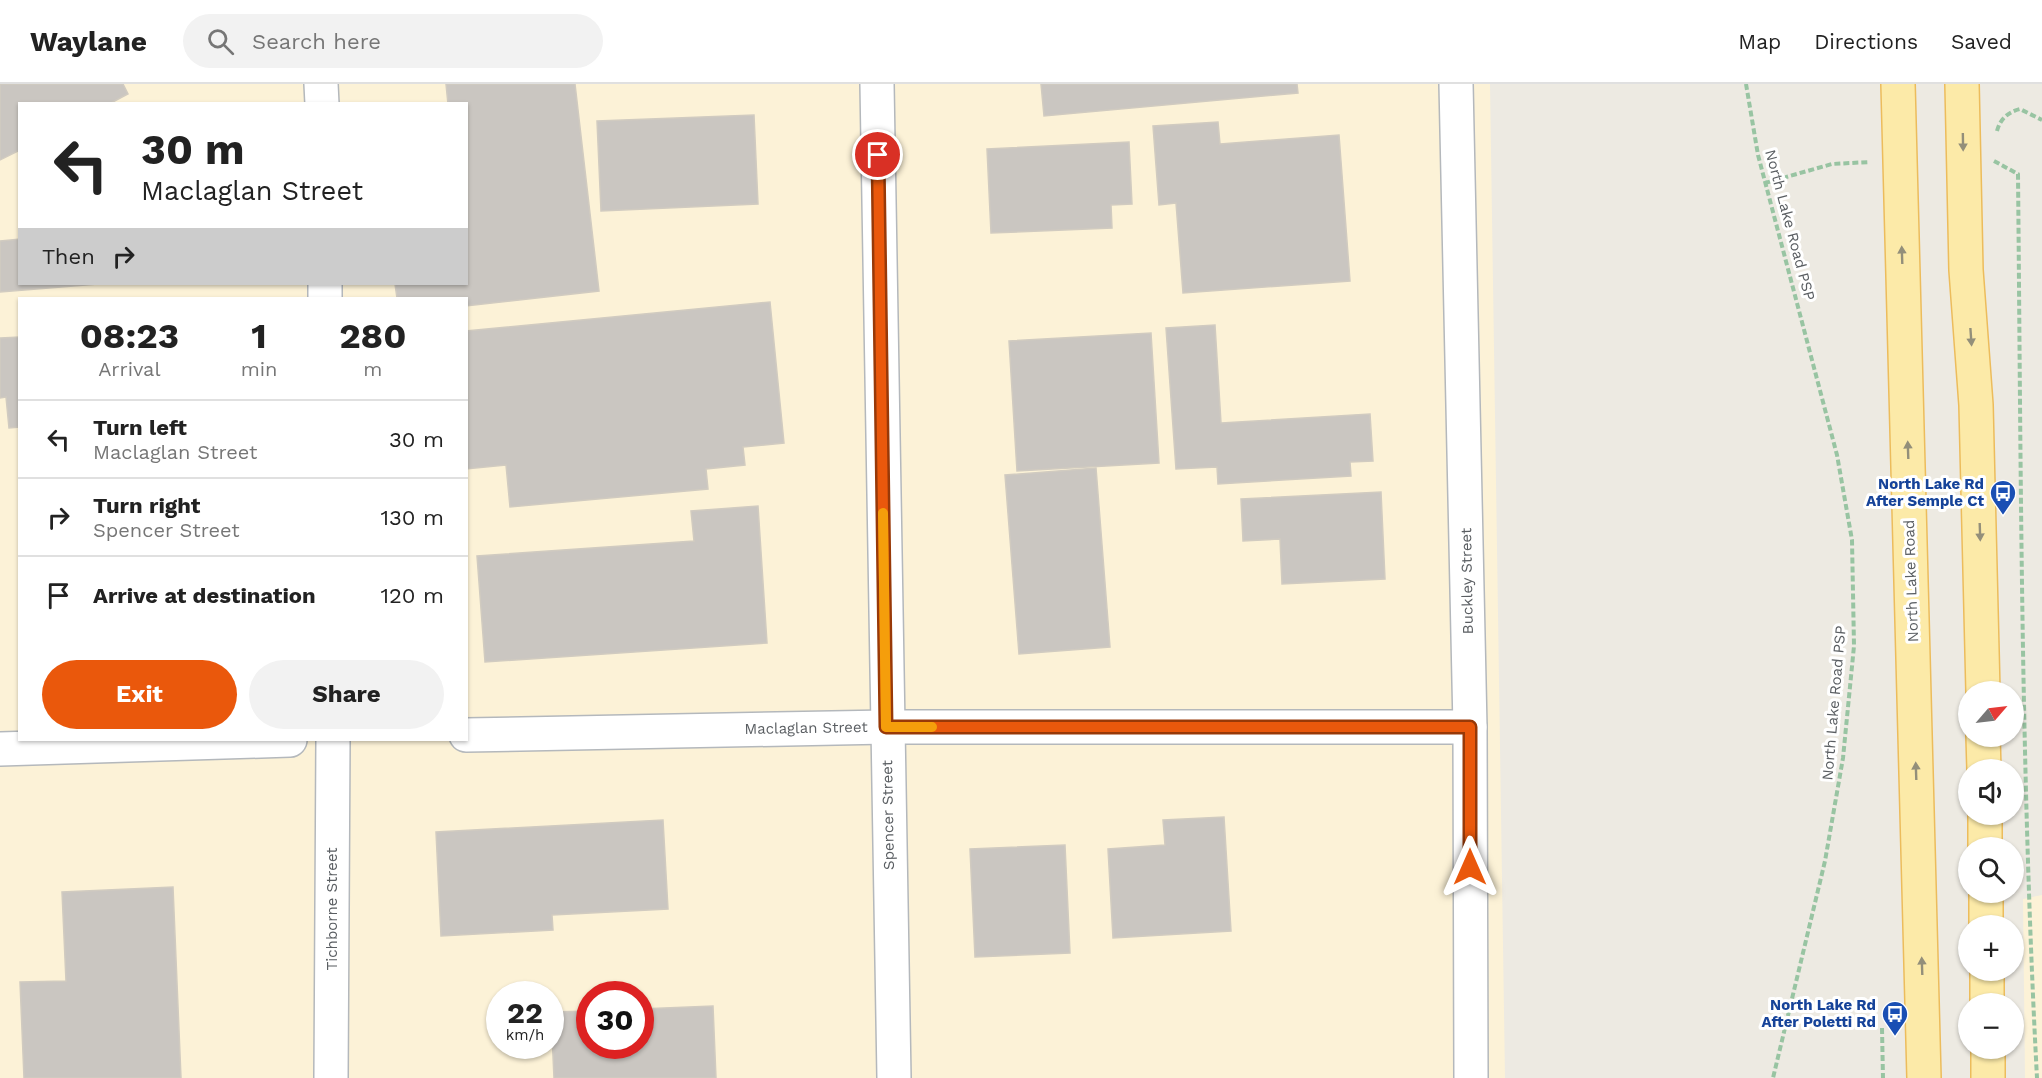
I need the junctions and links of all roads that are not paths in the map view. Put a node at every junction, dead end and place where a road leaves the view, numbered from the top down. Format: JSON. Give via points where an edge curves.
{"nodes":[{"id":1,"x":321,"y":84,"type":"edge"},
{"id":2,"x":877,"y":84,"type":"edge"},
{"id":3,"x":1456,"y":84,"type":"edge"},
{"id":4,"x":1898,"y":84,"type":"edge"},
{"id":5,"x":1962,"y":84,"type":"edge"},
{"id":6,"x":322,"y":102,"type":"edge"},
{"id":7,"x":1983,"y":681,"type":"edge"},
{"id":8,"x":886,"y":727,"type":"junction"},
{"id":9,"x":1470,"y":727,"type":"junction"},
{"id":10,"x":468,"y":735,"type":"edge"},
{"id":11,"x":258,"y":741,"type":"edge"},
{"id":12,"x":333,"y":741,"type":"edge"},
{"id":13,"x":0,"y":749,"type":"edge"},
{"id":14,"x":1988,"y":1059,"type":"edge"},
{"id":15,"x":331,"y":1078,"type":"edge"},
{"id":16,"x":894,"y":1078,"type":"edge"},
{"id":17,"x":1471,"y":1078,"type":"edge"},
{"id":18,"x":1924,"y":1078,"type":"edge"},
{"id":19,"x":1988,"y":1078,"type":"edge"}],
"edges":[{"from":1,"to":6,"type":"street"},
{"from":2,"to":8,"type":"street","name":"Spencer Street"},
{"from":3,"to":9,"type":"street","name":"Buckley Street"},
{"from":18,"to":4,"type":"main road","name":"North Lake Road","one_way":true},
{"from":5,"to":7,"type":"main road","one_way":true},
{"from":8,"to":9,"type":"street","name":"Maclaglan Street"},
{"from":8,"to":10,"type":"street","name":"Maclaglan Street"},
{"from":8,"to":16,"type":"street","name":"Spencer Street"},
{"from":9,"to":17,"type":"street","name":"Buckley Street"},
{"from":11,"to":13,"type":"street"},
{"from":12,"to":15,"type":"street","name":"Tichborne Street"},
{"from":14,"to":19,"type":"main road"}]}
